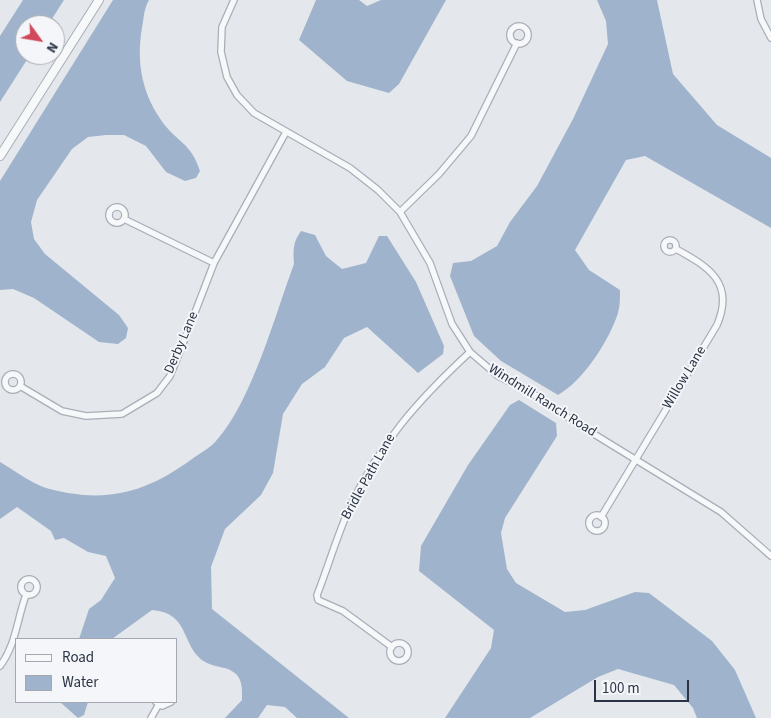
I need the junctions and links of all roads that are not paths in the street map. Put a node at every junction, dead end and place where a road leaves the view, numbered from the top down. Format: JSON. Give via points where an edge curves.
{"nodes":[{"id":1,"x":99,"y":0,"type":"edge"},
{"id":2,"x":234,"y":0,"type":"edge"},
{"id":3,"x":757,"y":0,"type":"edge"},
{"id":4,"x":771,"y":38,"type":"edge"},
{"id":5,"x":517,"y":43,"type":"dead end"},
{"id":6,"x":286,"y":132,"type":"junction"},
{"id":7,"x":0,"y":156,"type":"edge"},
{"id":8,"x":400,"y":212,"type":"junction"},
{"id":9,"x":124,"y":219,"type":"dead end"},
{"id":10,"x":676,"y":249,"type":"dead end"},
{"id":11,"x":214,"y":263,"type":"junction"},
{"id":12,"x":470,"y":352,"type":"junction"},
{"id":13,"x":20,"y":386,"type":"dead end"},
{"id":14,"x":635,"y":460,"type":"junction"},
{"id":15,"x":601,"y":517,"type":"dead end"},
{"id":16,"x":771,"y":556,"type":"edge"},
{"id":17,"x":26,"y":595,"type":"dead end"},
{"id":18,"x":392,"y":647,"type":"dead end"},
{"id":19,"x":0,"y":666,"type":"edge"},
{"id":20,"x":157,"y":703,"type":"edge"},
{"id":21,"x":169,"y":703,"type":"edge"},
{"id":22,"x":150,"y":718,"type":"edge"}],
"edges":[{"from":1,"to":7,"type":"street"},
{"from":2,"to":6,"type":"street","name":"Windmill Ranch Road","via":[[222,27],[221,52],[227,77],[237,95],[254,113]]},
{"from":3,"to":4,"type":"street","via":[[761,19]]},
{"from":5,"to":8,"type":"street","via":[[471,136],[440,174]]},
{"from":6,"to":8,"type":"street","name":"Windmill Ranch Road","via":[[350,168]]},
{"from":6,"to":11,"type":"street","name":"Derby Lane"},
{"from":8,"to":12,"type":"street","name":"Windmill Ranch Road","via":[[430,263],[452,324]]},
{"from":9,"to":11,"type":"street"},
{"from":10,"to":14,"type":"street","name":"Willow Lane","via":[[702,263],[712,273],[723,295],[723,311]]},
{"from":11,"to":13,"type":"street","name":"Derby Lane","via":[[170,376],[157,393],[141,404],[122,414],[86,416],[62,410]]},
{"from":12,"to":14,"type":"street","name":"Windmill Ranch Road","via":[[498,376],[535,395]]},
{"from":12,"to":18,"type":"street","name":"Bridle Path Lane","via":[[415,404],[378,456],[349,509],[318,595],[318,600],[357,620]]},
{"from":14,"to":15,"type":"street","name":"Willow Lane"},
{"from":14,"to":16,"type":"street","name":"Windmill Ranch Road","via":[[721,512]]},
{"from":17,"to":19,"type":"street","via":[[14,639]]},
{"from":20,"to":21,"type":"street","via":[[165,706]]},
{"from":20,"to":22,"type":"street"}]}
